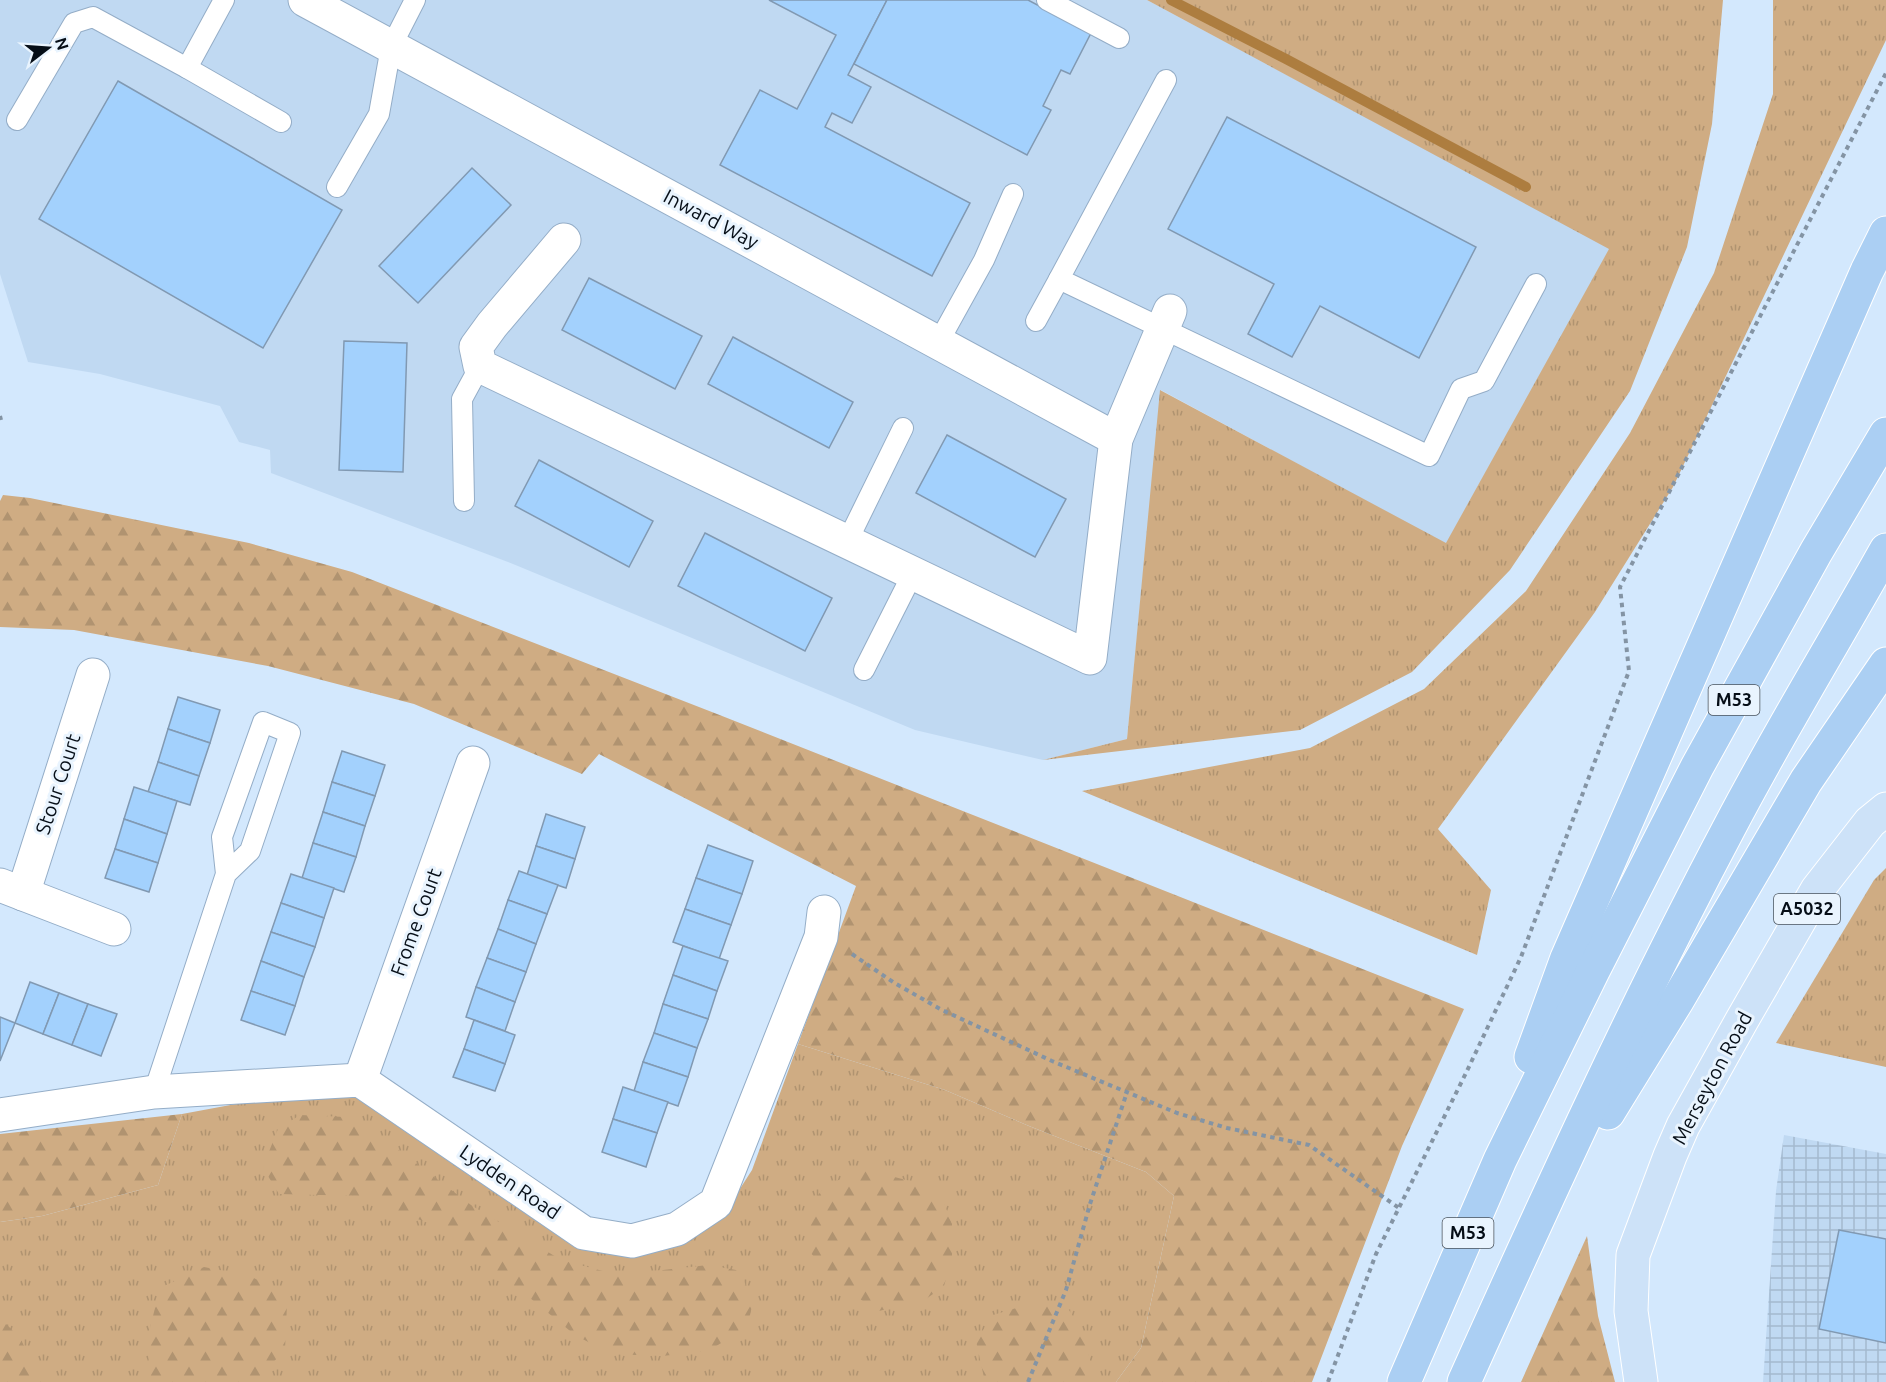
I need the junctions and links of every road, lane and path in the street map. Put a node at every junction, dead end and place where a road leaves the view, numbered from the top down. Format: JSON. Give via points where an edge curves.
{"nodes":[{"id":1,"x":224,"y":0,"type":"edge"},
{"id":2,"x":305,"y":0,"type":"edge"},
{"id":3,"x":415,"y":0,"type":"edge"},
{"id":4,"x":1047,"y":0,"type":"edge"},
{"id":5,"x":1119,"y":38,"type":"dead end"},
{"id":6,"x":391,"y":46,"type":"junction"},
{"id":7,"x":187,"y":68,"type":"junction"},
{"id":8,"x":1886,"y":73,"type":"edge"},
{"id":9,"x":1166,"y":80,"type":"dead end"},
{"id":10,"x":17,"y":120,"type":"dead end"},
{"id":11,"x":281,"y":122,"type":"dead end"},
{"id":12,"x":338,"y":187,"type":"dead end"},
{"id":13,"x":1013,"y":194,"type":"dead end"},
{"id":14,"x":1886,"y":233,"type":"edge"},
{"id":15,"x":564,"y":240,"type":"dead end"},
{"id":16,"x":1059,"y":279,"type":"junction"},
{"id":17,"x":1536,"y":284,"type":"dead end"},
{"id":18,"x":1166,"y":320,"type":"junction"},
{"id":19,"x":1036,"y":321,"type":"dead end"},
{"id":20,"x":938,"y":342,"type":"junction"},
{"id":21,"x":480,"y":366,"type":"junction"},
{"id":22,"x":903,"y":428,"type":"dead end"},
{"id":23,"x":1886,"y":434,"type":"edge"},
{"id":24,"x":1116,"y":439,"type":"junction"},
{"id":25,"x":464,"y":501,"type":"dead end"},
{"id":26,"x":847,"y":542,"type":"junction"},
{"id":27,"x":1886,"y":550,"type":"edge"},
{"id":28,"x":913,"y":573,"type":"junction"},
{"id":29,"x":1886,"y":664,"type":"edge"},
{"id":30,"x":864,"y":670,"type":"dead end"},
{"id":31,"x":93,"y":675,"type":"dead end"},
{"id":32,"x":473,"y":763,"type":"dead end"},
{"id":33,"x":244,"y":776,"type":"junction"},
{"id":34,"x":1886,"y":808,"type":"edge"},
{"id":35,"x":264,"y":814,"type":"junction"},
{"id":36,"x":226,"y":874,"type":"junction"},
{"id":37,"x":11,"y":889,"type":"edge"},
{"id":38,"x":822,"y":924,"type":"joint"},
{"id":39,"x":114,"y":929,"type":"dead end"},
{"id":40,"x":1580,"y":965,"type":"junction"},
{"id":41,"x":1663,"y":995,"type":"junction"},
{"id":42,"x":360,"y":1080,"type":"junction"},
{"id":43,"x":154,"y":1092,"type":"junction"},
{"id":44,"x":1127,"y":1092,"type":"junction"},
{"id":45,"x":0,"y":1115,"type":"edge"},
{"id":46,"x":1399,"y":1208,"type":"junction"},
{"id":47,"x":1028,"y":1382,"type":"edge"},
{"id":48,"x":1328,"y":1382,"type":"edge"},
{"id":49,"x":1404,"y":1382,"type":"edge"},
{"id":50,"x":1464,"y":1382,"type":"edge"},
{"id":51,"x":1641,"y":1382,"type":"edge"}],
"edges":[{"from":1,"to":7,"type":"lane"},
{"from":2,"to":6,"type":"street","name":"Inward Way"},
{"from":3,"to":6,"type":"lane"},
{"from":4,"to":5,"type":"lane"},
{"from":6,"to":12,"type":"lane","via":[[379,114]]},
{"from":6,"to":20,"type":"street","name":"Inward Way"},
{"from":7,"to":10,"type":"lane","via":[[93,17],[74,23]]},
{"from":7,"to":11,"type":"lane"},
{"from":8,"to":46,"type":"path","via":[[1620,587],[1629,670],[1521,957]]},
{"from":9,"to":16,"type":"lane"},
{"from":13,"to":20,"type":"lane","via":[[984,260]]},
{"from":14,"to":40,"type":"highway","via":[[1862,282]]},
{"from":15,"to":21,"type":"street","via":[[477,347]]},
{"from":16,"to":18,"type":"lane"},
{"from":16,"to":19,"type":"lane"},
{"from":17,"to":18,"type":"lane","via":[[1484,381],[1461,389],[1429,456]]},
{"from":18,"to":24,"type":"street"},
{"from":20,"to":24,"type":"street","name":"Inward Way"},
{"from":21,"to":25,"type":"lane","via":[[462,399]]},
{"from":21,"to":26,"type":"street"},
{"from":22,"to":26,"type":"lane"},
{"from":23,"to":40,"type":"highway","number":"M53"},
{"from":24,"to":28,"type":"street","via":[[1090,658]]},
{"from":26,"to":28,"type":"street"},
{"from":27,"to":41,"type":"highway","number":"M53","via":[[1730,825]]},
{"from":28,"to":30,"type":"lane"},
{"from":29,"to":41,"type":"highway"},
{"from":31,"to":37,"type":"street","name":"Stour Court"},
{"from":32,"to":42,"type":"street","name":"Frome Court"},
{"from":33,"to":35,"type":"lane"},
{"from":33,"to":35,"type":"lane","via":[[263,722],[290,733]]},
{"from":33,"to":36,"type":"lane","via":[[222,837]]},
{"from":34,"to":51,"type":"main road","name":"Merseyton Road","number":"A5032","via":[[1870,822],[1817,890],[1683,1126],[1670,1156],[1633,1255],[1631,1311]]},
{"from":35,"to":36,"type":"lane","via":[[250,851]]},
{"from":36,"to":43,"type":"lane"},
{"from":37,"to":39,"type":"street","name":"Stour Court"},
{"from":38,"to":42,"type":"street","name":"Lydden Road","via":[[716,1203],[677,1229],[632,1241],[584,1233]]},
{"from":38,"to":44,"type":"path","via":[[893,982],[940,1009]]},
{"from":40,"to":49,"type":"highway","number":"M53"},
{"from":41,"to":50,"type":"highway","number":"M53","via":[[1540,1212]]},
{"from":42,"to":43,"type":"street"},
{"from":43,"to":45,"type":"street"},
{"from":44,"to":46,"type":"path","via":[[1227,1128],[1309,1145]]},
{"from":44,"to":47,"type":"path","via":[[1066,1290]]},
{"from":46,"to":48,"type":"path","via":[[1376,1254]]}]}
